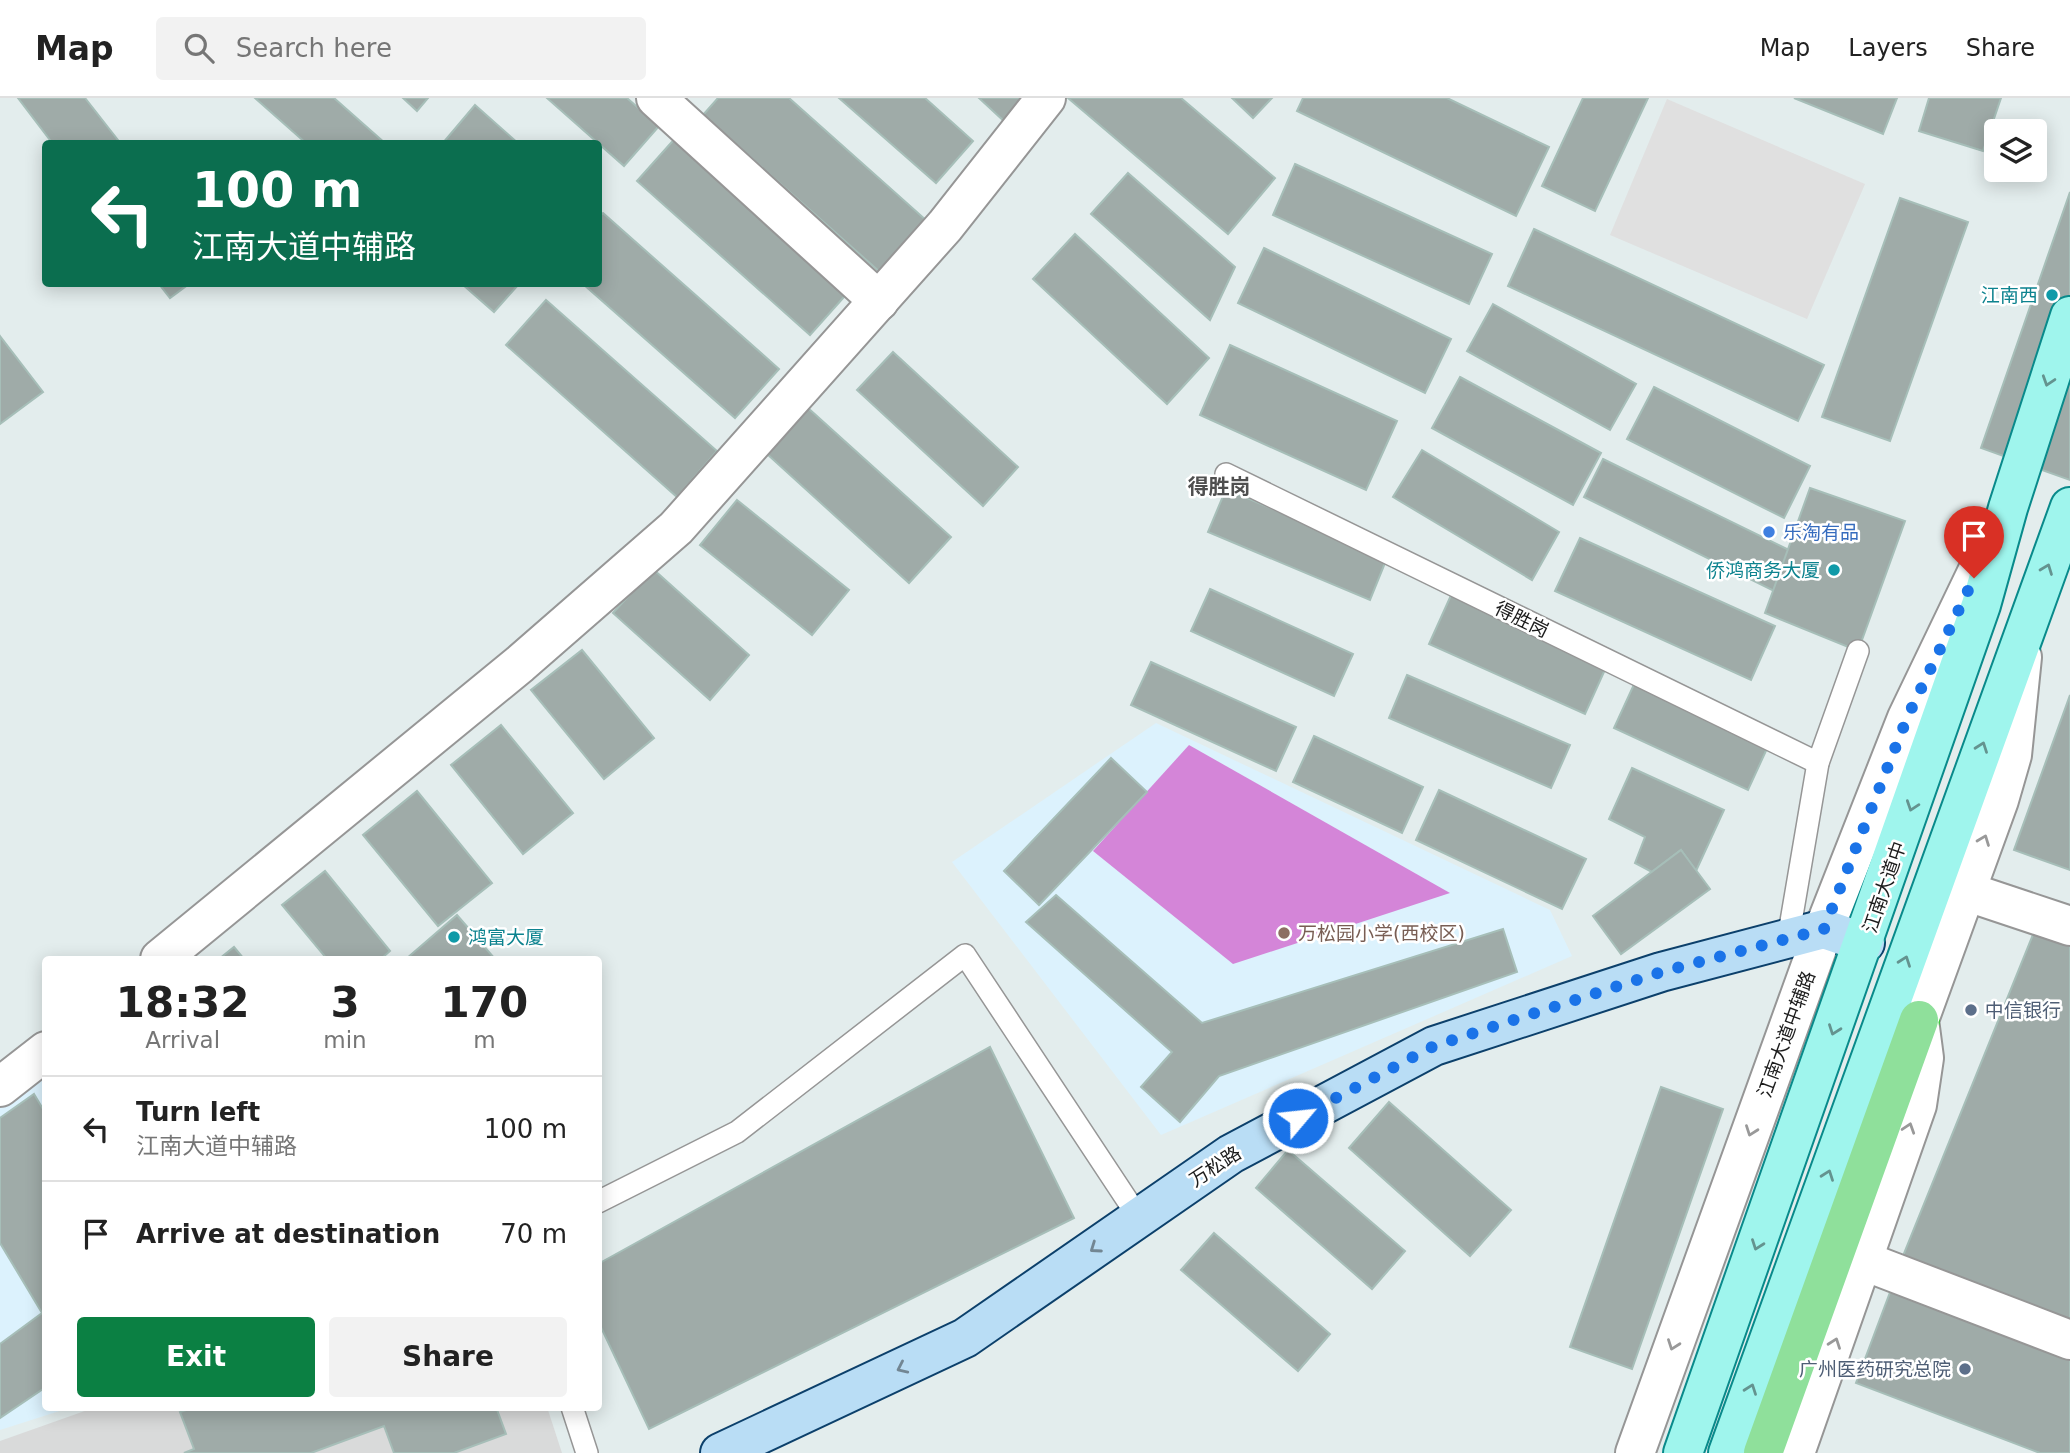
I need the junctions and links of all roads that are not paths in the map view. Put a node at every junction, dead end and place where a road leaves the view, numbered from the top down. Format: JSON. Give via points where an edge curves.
{"nodes":[{"id":1,"x":656,"y":98,"type":"edge"},
{"id":2,"x":1046,"y":98,"type":"edge"},
{"id":3,"x":879,"y":301,"type":"junction"},
{"id":4,"x":2070,"y":316,"type":"edge"},
{"id":5,"x":1226,"y":474,"type":"dead end"},
{"id":6,"x":2070,"y":507,"type":"edge"},
{"id":7,"x":2008,"y":508,"type":"junction"},
{"id":8,"x":2024,"y":631,"type":"junction"},
{"id":9,"x":1858,"y":651,"type":"dead end"},
{"id":10,"x":1818,"y":763,"type":"junction"},
{"id":11,"x":1965,"y":891,"type":"junction"},
{"id":12,"x":2070,"y":926,"type":"edge"},
{"id":13,"x":1824,"y":929,"type":"junction"},
{"id":14,"x":1788,"y":939,"type":"junction"},
{"id":15,"x":1865,"y":943,"type":"junction"},
{"id":16,"x":164,"y":956,"type":"edge"},
{"id":17,"x":1903,"y":1014,"type":"junction"},
{"id":18,"x":42,"y":1054,"type":"edge"},
{"id":19,"x":0,"y":1087,"type":"edge"},
{"id":20,"x":602,"y":1200,"type":"edge"},
{"id":21,"x":1139,"y":1218,"type":"junction"},
{"id":22,"x":1864,"y":1261,"type":"junction"},
{"id":23,"x":2070,"y":1340,"type":"edge"},
{"id":24,"x":573,"y":1411,"type":"edge"},
{"id":25,"x":587,"y":1453,"type":"edge"},
{"id":26,"x":720,"y":1453,"type":"edge"},
{"id":27,"x":1635,"y":1453,"type":"edge"},
{"id":28,"x":1683,"y":1453,"type":"edge"},
{"id":29,"x":1728,"y":1453,"type":"edge"},
{"id":30,"x":1763,"y":1453,"type":"edge"},
{"id":31,"x":1795,"y":1453,"type":"edge"}],
"edges":[{"from":1,"to":3,"type":"street"},
{"from":2,"to":3,"type":"street"},
{"from":3,"to":16,"type":"street","via":[[676,528],[520,664]]},
{"from":4,"to":7,"type":"main road","name":"江南大道中","one_way":true},
{"from":5,"to":10,"type":"lane","name":"得胜岗"},
{"from":8,"to":6,"type":"main road","one_way":true},
{"from":7,"to":13,"type":"street","name":"江南大道中辅路","via":[[1907,718]]},
{"from":7,"to":15,"type":"main road","name":"江南大道中","one_way":true,"via":[[1981,605]]},
{"from":11,"to":8,"type":"street","one_way":true,"via":[[2012,755]]},
{"from":17,"to":8,"type":"main road","one_way":true},
{"from":9,"to":10,"type":"lane"},
{"from":10,"to":14,"type":"lane"},
{"from":11,"to":12,"type":"street"},
{"from":11,"to":17,"type":"street"},
{"from":13,"to":14,"type":"street","name":"万松路"},
{"from":13,"to":15,"type":"street"},
{"from":13,"to":27,"type":"street","name":"江南大道中辅路","one_way":true},
{"from":14,"to":21,"type":"street","name":"万松路","via":[[1661,972],[1434,1046],[1231,1154]]},
{"from":15,"to":28,"type":"main road","name":"江南大道中","one_way":true},
{"from":22,"to":17,"type":"street","one_way":true,"via":[[1917,1105],[1924,1058]]},
{"from":29,"to":17,"type":"main road","one_way":true},
{"from":17,"to":30,"type":"highway"},
{"from":18,"to":19,"type":"street"},
{"from":20,"to":21,"type":"lane","via":[[737,1132],[965,955]]},
{"from":21,"to":26,"type":"street","name":"万松路","one_way":true,"via":[[965,1338]]},
{"from":22,"to":23,"type":"street"},
{"from":31,"to":22,"type":"street","one_way":true},
{"from":24,"to":25,"type":"lane"}]}
